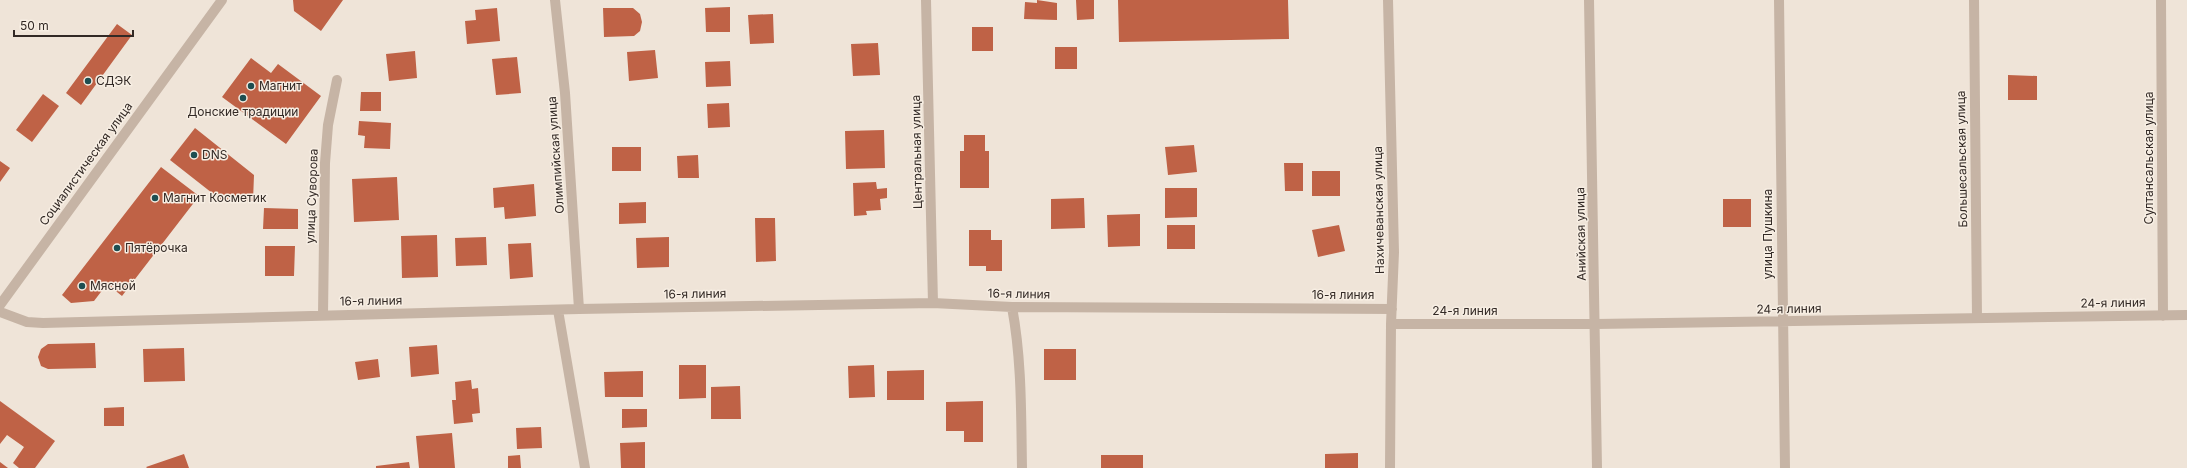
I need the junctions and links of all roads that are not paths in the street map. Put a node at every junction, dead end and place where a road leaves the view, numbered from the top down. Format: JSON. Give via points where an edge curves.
{"nodes":[{"id":1,"x":222,"y":0,"type":"edge"},
{"id":2,"x":555,"y":0,"type":"edge"},
{"id":3,"x":926,"y":0,"type":"edge"},
{"id":4,"x":1388,"y":0,"type":"edge"},
{"id":5,"x":1589,"y":0,"type":"edge"},
{"id":6,"x":1779,"y":0,"type":"edge"},
{"id":7,"x":1974,"y":0,"type":"edge"},
{"id":8,"x":2161,"y":0,"type":"edge"},
{"id":9,"x":337,"y":80,"type":"dead end"},
{"id":10,"x":933,"y":303,"type":"junction"},
{"id":11,"x":0,"y":305,"type":"edge"},
{"id":12,"x":1012,"y":307,"type":"junction"},
{"id":13,"x":579,"y":309,"type":"junction"},
{"id":14,"x":1392,"y":309,"type":"junction"},
{"id":15,"x":558,"y":310,"type":"junction"},
{"id":16,"x":0,"y":312,"type":"edge"},
{"id":17,"x":323,"y":315,"type":"junction"},
{"id":18,"x":2187,"y":315,"type":"edge"},
{"id":19,"x":2163,"y":316,"type":"junction"},
{"id":20,"x":1977,"y":318,"type":"junction"},
{"id":21,"x":1782,"y":322,"type":"junction"},
{"id":22,"x":1391,"y":324,"type":"junction"},
{"id":23,"x":1596,"y":324,"type":"junction"},
{"id":24,"x":585,"y":468,"type":"edge"},
{"id":25,"x":1022,"y":468,"type":"edge"},
{"id":26,"x":1390,"y":468,"type":"edge"},
{"id":27,"x":1596,"y":468,"type":"edge"},
{"id":28,"x":1785,"y":468,"type":"edge"}],
"edges":[{"from":1,"to":11,"type":"street","name":"Социалистическая улица"},
{"from":2,"to":13,"type":"street","name":"Олимпийская улица","via":[[566,101]]},
{"from":3,"to":10,"type":"street","name":"Центральная улица"},
{"from":4,"to":14,"type":"street","name":"Нахичеванская улица","via":[[1394,252]]},
{"from":5,"to":23,"type":"street","name":"Анийская улица"},
{"from":6,"to":21,"type":"street","name":"улица Пушкина"},
{"from":7,"to":20,"type":"street","name":"Большесальская улица"},
{"from":8,"to":19,"type":"street","name":"Султансальская улица"},
{"from":9,"to":17,"type":"street","name":"улица Суворова","via":[[328,125],[325,163]]},
{"from":10,"to":12,"type":"street","name":"16-я линия"},
{"from":10,"to":13,"type":"street","name":"16-я линия"},
{"from":12,"to":14,"type":"street","name":"16-я линия"},
{"from":12,"to":25,"type":"street","via":[[1019,344]]},
{"from":13,"to":15,"type":"street","name":"16-я линия"},
{"from":14,"to":22,"type":"street","name":"Нахичеванская улица"},
{"from":15,"to":17,"type":"street","name":"16-я линия"},
{"from":15,"to":24,"type":"street"},
{"from":16,"to":17,"type":"street","name":"16-я линия","via":[[27,322],[43,323]]},
{"from":18,"to":19,"type":"street","name":"24-я линия"},
{"from":19,"to":20,"type":"street","name":"24-я линия"},
{"from":20,"to":21,"type":"street","name":"24-я линия"},
{"from":21,"to":23,"type":"street","name":"24-я линия"},
{"from":21,"to":28,"type":"street","name":"улица Пушкина"},
{"from":22,"to":23,"type":"street","name":"24-я линия"},
{"from":22,"to":26,"type":"street","name":"Нахичеванская улица"},
{"from":23,"to":27,"type":"street","name":"Анийская улица"}]}
